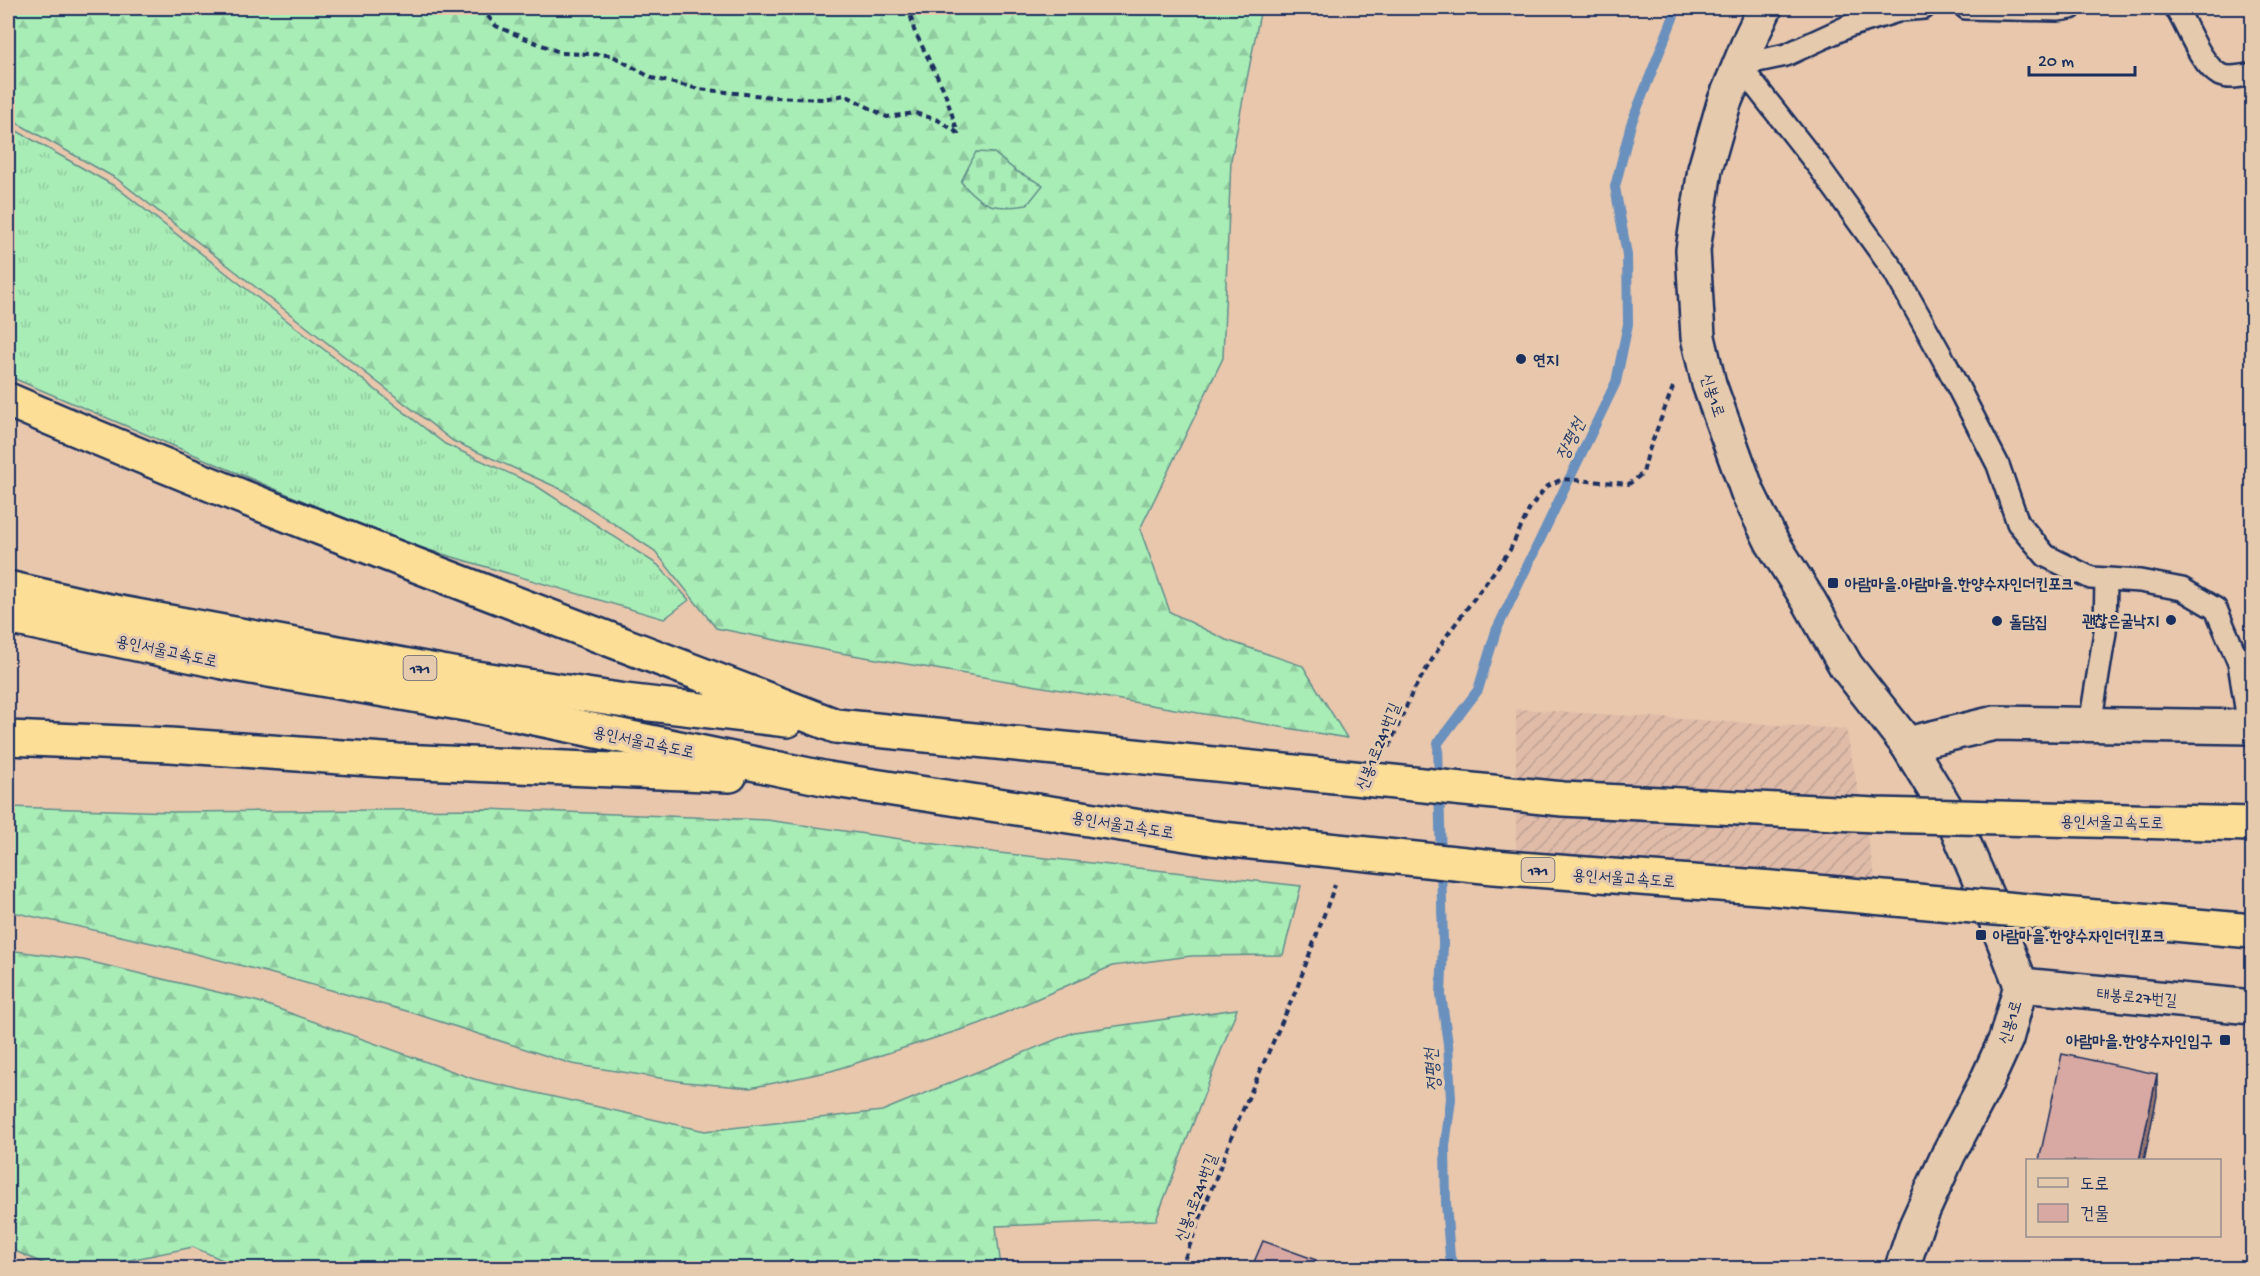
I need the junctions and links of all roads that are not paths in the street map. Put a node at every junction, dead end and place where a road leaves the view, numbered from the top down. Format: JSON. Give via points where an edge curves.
{"nodes":[{"id":1,"x":1765,"y":8,"type":"edge"},
{"id":2,"x":1924,"y":8,"type":"edge"},
{"id":3,"x":1966,"y":8,"type":"edge"},
{"id":4,"x":2071,"y":8,"type":"edge"},
{"id":5,"x":2176,"y":8,"type":"edge"},
{"id":6,"x":1739,"y":65,"type":"junction"},
{"id":7,"x":2253,"y":74,"type":"edge"},
{"id":8,"x":8,"y":400,"type":"edge"},
{"id":9,"x":2106,"y":579,"type":"junction"},
{"id":10,"x":8,"y":588,"type":"edge"},
{"id":11,"x":8,"y":617,"type":"edge"},
{"id":12,"x":2090,"y":725,"type":"junction"},
{"id":13,"x":836,"y":726,"type":"junction"},
{"id":14,"x":2251,"y":727,"type":"edge"},
{"id":15,"x":8,"y":738,"type":"edge"},
{"id":16,"x":1907,"y":744,"type":"junction"},
{"id":17,"x":828,"y":779,"type":"junction"},
{"id":18,"x":2253,"y":824,"type":"edge"},
{"id":19,"x":2253,"y":931,"type":"edge"},
{"id":20,"x":2020,"y":985,"type":"junction"},
{"id":21,"x":2253,"y":1007,"type":"edge"},
{"id":22,"x":1902,"y":1269,"type":"edge"}],
"edges":[{"from":1,"to":6,"type":"street","name":"신봉1로"},
{"from":2,"to":6,"type":"lane","via":[[1901,10],[1849,26],[1786,55]]},
{"from":3,"to":4,"type":"lane"},
{"from":5,"to":7,"type":"lane","via":[[2204,61],[2220,75]]},
{"from":6,"to":9,"type":"lane","via":[[1894,271],[1998,465],[2018,523],[2046,556],[2091,578]]},
{"from":6,"to":16,"type":"street","name":"신봉1로","via":[[1705,169],[1693,250],[1698,337],[1709,384],[1744,483],[1772,542],[1846,666]]},
{"from":8,"to":13,"type":"highway","via":[[312,524]]},
{"from":9,"to":12,"type":"lane","via":[[2105,632]]},
{"from":9,"to":14,"type":"lane","via":[[2182,589],[2216,609],[2239,663]]},
{"from":10,"to":13,"type":"highway","name":"용인서울고속도로","number":"171","via":[[109,611],[463,676],[625,701]]},
{"from":11,"to":17,"type":"highway","name":"용인서울고속도로","number":"171","via":[[224,662],[477,706]]},
{"from":12,"to":14,"type":"street"},
{"from":12,"to":16,"type":"street","via":[[1995,723]]},
{"from":13,"to":18,"type":"highway","name":"용인서울고속도로","number":"171","bridge":true,"via":[[1563,799],[1875,815]]},
{"from":15,"to":17,"type":"highway","via":[[398,761]]},
{"from":16,"to":20,"type":"street","name":"신봉1로","via":[[1955,823]]},
{"from":17,"to":19,"type":"highway","name":"용인서울고속도로","number":"171","bridge":true,"via":[[1212,838],[1494,867]]},
{"from":20,"to":21,"type":"street","name":"태봉로27번길"},
{"from":20,"to":22,"type":"street","name":"신봉1로","via":[[2006,1039],[1949,1153],[1916,1226]]}]}
